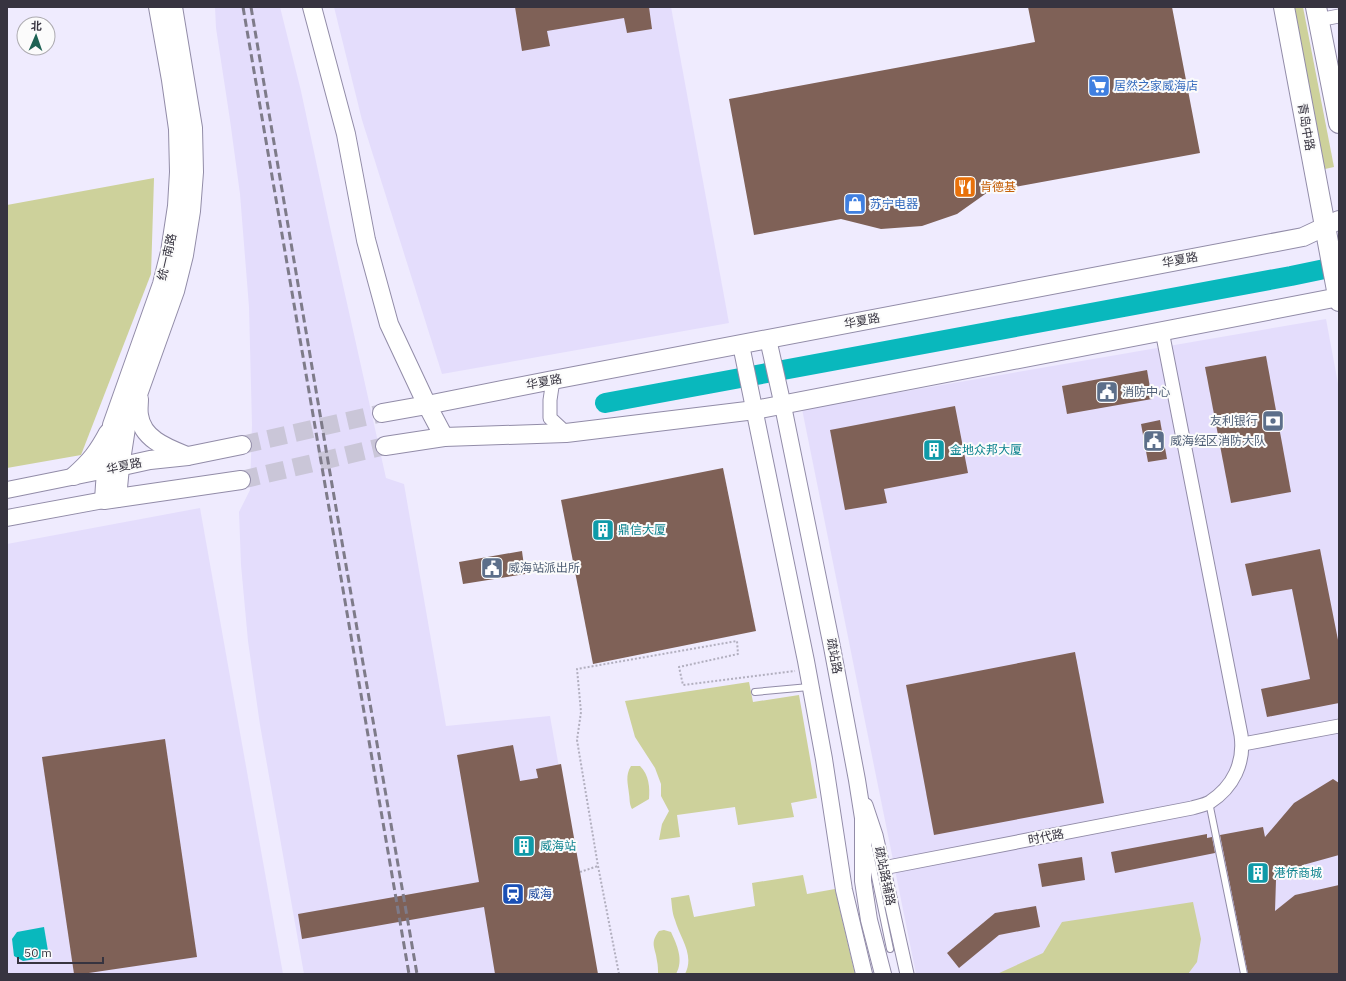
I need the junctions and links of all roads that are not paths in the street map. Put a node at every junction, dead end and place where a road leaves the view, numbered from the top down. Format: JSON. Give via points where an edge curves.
{"nodes":[{"id":1,"x":158,"y":7,"type":"edge"},
{"id":2,"x":174,"y":7,"type":"edge"},
{"id":3,"x":312,"y":7,"type":"edge"},
{"id":4,"x":1284,"y":7,"type":"edge"},
{"id":5,"x":1317,"y":13,"type":"edge"},
{"id":6,"x":1339,"y":16,"type":"edge"},
{"id":7,"x":1339,"y":123,"type":"edge"},
{"id":8,"x":1332,"y":224,"type":"edge"},
{"id":9,"x":1338,"y":294,"type":"edge"},
{"id":10,"x":1162,"y":331,"type":"junction"},
{"id":11,"x":769,"y":344,"type":"junction"},
{"id":12,"x":742,"y":350,"type":"junction"},
{"id":13,"x":553,"y":380,"type":"junction"},
{"id":14,"x":139,"y":392,"type":"junction"},
{"id":15,"x":782,"y":400,"type":"junction"},
{"id":16,"x":427,"y":405,"type":"junction"},
{"id":17,"x":754,"y":405,"type":"junction"},
{"id":18,"x":382,"y":413,"type":"tunnel mouth"},
{"id":19,"x":112,"y":425,"type":"junction"},
{"id":20,"x":566,"y":433,"type":"junction"},
{"id":21,"x":444,"y":437,"type":"junction"},
{"id":22,"x":242,"y":446,"type":"tunnel mouth"},
{"id":23,"x":385,"y":446,"type":"tunnel mouth"},
{"id":24,"x":188,"y":456,"type":"junction"},
{"id":25,"x":113,"y":468,"type":"junction"},
{"id":26,"x":74,"y":476,"type":"junction"},
{"id":27,"x":241,"y":480,"type":"tunnel mouth"},
{"id":28,"x":7,"y":490,"type":"edge"},
{"id":29,"x":110,"y":500,"type":"junction"},
{"id":30,"x":7,"y":518,"type":"edge"},
{"id":31,"x":811,"y":686,"type":"junction"},
{"id":32,"x":755,"y":692,"type":"dead end"},
{"id":33,"x":1339,"y":726,"type":"edge"},
{"id":34,"x":1243,"y":744,"type":"junction"},
{"id":35,"x":857,"y":780,"type":"junction"},
{"id":36,"x":1209,"y":802,"type":"junction"},
{"id":37,"x":863,"y":818,"type":"junction"},
{"id":38,"x":884,"y":868,"type":"junction"},
{"id":39,"x":890,"y":949,"type":"dead end"},
{"id":40,"x":864,"y":974,"type":"edge"},
{"id":41,"x":883,"y":974,"type":"edge"},
{"id":42,"x":907,"y":974,"type":"edge"},
{"id":43,"x":1244,"y":974,"type":"edge"}],
"edges":[{"from":1,"to":19,"type":"main road","name":"统一南路","via":[[178,129],[177,206],[162,284]]},
{"from":2,"to":14,"type":"main road","name":"统一南路","via":[[193,128],[192,211],[175,291]]},
{"from":3,"to":16,"type":"main road","via":[[346,134],[366,240],[389,324]]},
{"from":4,"to":8,"type":"main road","name":"青岛中路"},
{"from":5,"to":6,"type":"street"},
{"from":5,"to":7,"type":"main road"},
{"from":8,"to":9,"type":"main road","name":"青岛中路","via":[[1329,247]]},
{"from":8,"to":11,"type":"main road","name":"华夏路","via":[[1303,237]]},
{"from":9,"to":10,"type":"main road"},
{"from":10,"to":15,"type":"main road"},
{"from":10,"to":34,"type":"street"},
{"from":11,"to":12,"type":"main road","name":"华夏路"},
{"from":11,"to":15,"type":"street","name":"疏站路"},
{"from":12,"to":13,"type":"main road","name":"华夏路"},
{"from":12,"to":17,"type":"street"},
{"from":13,"to":16,"type":"main road","name":"华夏路"},
{"from":13,"to":20,"type":"street","via":[[550,418]]},
{"from":14,"to":24,"type":"main road","via":[[139,415],[145,430],[165,447]]},
{"from":14,"to":25,"type":"main road","name":"统一南路"},
{"from":15,"to":17,"type":"main road"},
{"from":15,"to":35,"type":"street","name":"疏站路"},
{"from":16,"to":18,"type":"main road","name":"华夏路"},
{"from":16,"to":21,"type":"main road"},
{"from":17,"to":20,"type":"main road"},
{"from":17,"to":31,"type":"street"},
{"from":19,"to":25,"type":"main road","name":"统一南路"},
{"from":19,"to":26,"type":"main road","via":[[100,449]]},
{"from":20,"to":21,"type":"main road"},
{"from":21,"to":23,"type":"main road"},
{"from":22,"to":24,"type":"main road","name":"华夏路"},
{"from":24,"to":25,"type":"main road","name":"华夏路","via":[[150,460]]},
{"from":25,"to":26,"type":"street","name":"华夏路"},
{"from":25,"to":29,"type":"main road","name":"统一南路"},
{"from":26,"to":28,"type":"street","name":"华夏路"},
{"from":27,"to":29,"type":"main road"},
{"from":29,"to":30,"type":"street"},
{"from":31,"to":32,"type":"lane"},
{"from":31,"to":40,"type":"street","via":[[844,890]]},
{"from":33,"to":34,"type":"street"},
{"from":34,"to":36,"type":"street","via":[[1242,760],[1238,770],[1224,790]]},
{"from":35,"to":37,"type":"street","name":"疏站路"},
{"from":35,"to":38,"type":"street","name":"疏站路辅路","via":[[876,835]]},
{"from":36,"to":38,"type":"street","name":"时代路","via":[[1192,808]]},
{"from":36,"to":43,"type":"lane"},
{"from":37,"to":39,"type":"lane"},
{"from":37,"to":41,"type":"street","name":"疏站路","via":[[863,881],[869,920]]},
{"from":38,"to":42,"type":"street","name":"疏站路辅路"}]}
